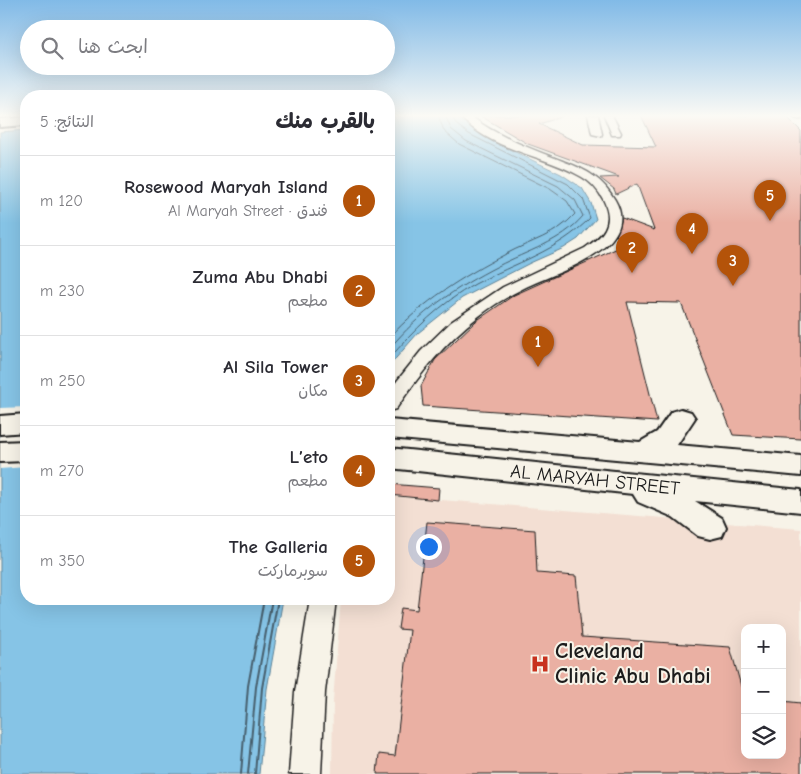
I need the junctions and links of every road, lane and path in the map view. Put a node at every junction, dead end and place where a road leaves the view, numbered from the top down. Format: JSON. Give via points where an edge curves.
{"nodes":[{"id":1,"x":528,"y":151,"type":"edge"},
{"id":2,"x":395,"y":397,"type":"edge"},
{"id":3,"x":681,"y":418,"type":"dead end"},
{"id":4,"x":20,"y":423,"type":"edge"},
{"id":5,"x":0,"y":425,"type":"edge"},
{"id":6,"x":395,"y":430,"type":"edge"},
{"id":7,"x":20,"y":451,"type":"edge"},
{"id":8,"x":0,"y":452,"type":"edge"},
{"id":9,"x":643,"y":452,"type":"junction"},
{"id":10,"x":395,"y":459,"type":"edge"},
{"id":11,"x":801,"y":466,"type":"edge"},
{"id":12,"x":620,"y":483,"type":"junction"},
{"id":13,"x":801,"y":501,"type":"edge"},
{"id":14,"x":710,"y":527,"type":"dead end"},
{"id":15,"x":322,"y":605,"type":"edge"},
{"id":16,"x":305,"y":774,"type":"edge"}],
"edges":[{"from":1,"to":2,"type":"street","via":[[595,181],[610,202],[615,221],[610,233],[593,249],[508,290],[466,317],[429,351]]},
{"from":3,"to":9,"type":"street","via":[[667,439]]},
{"from":4,"to":5,"type":"street"},
{"from":6,"to":9,"type":"street","name":"AL MARYAH STREET"},
{"from":7,"to":8,"type":"street"},
{"from":9,"to":11,"type":"street","name":"AL MARYAH STREET"},
{"from":10,"to":12,"type":"street","name":"AL MARYAH STREET"},
{"from":12,"to":13,"type":"street","name":"AL MARYAH STREET"},
{"from":12,"to":14,"type":"street","via":[[684,509]]},
{"from":15,"to":16,"type":"street","via":[[310,692]]}]}
